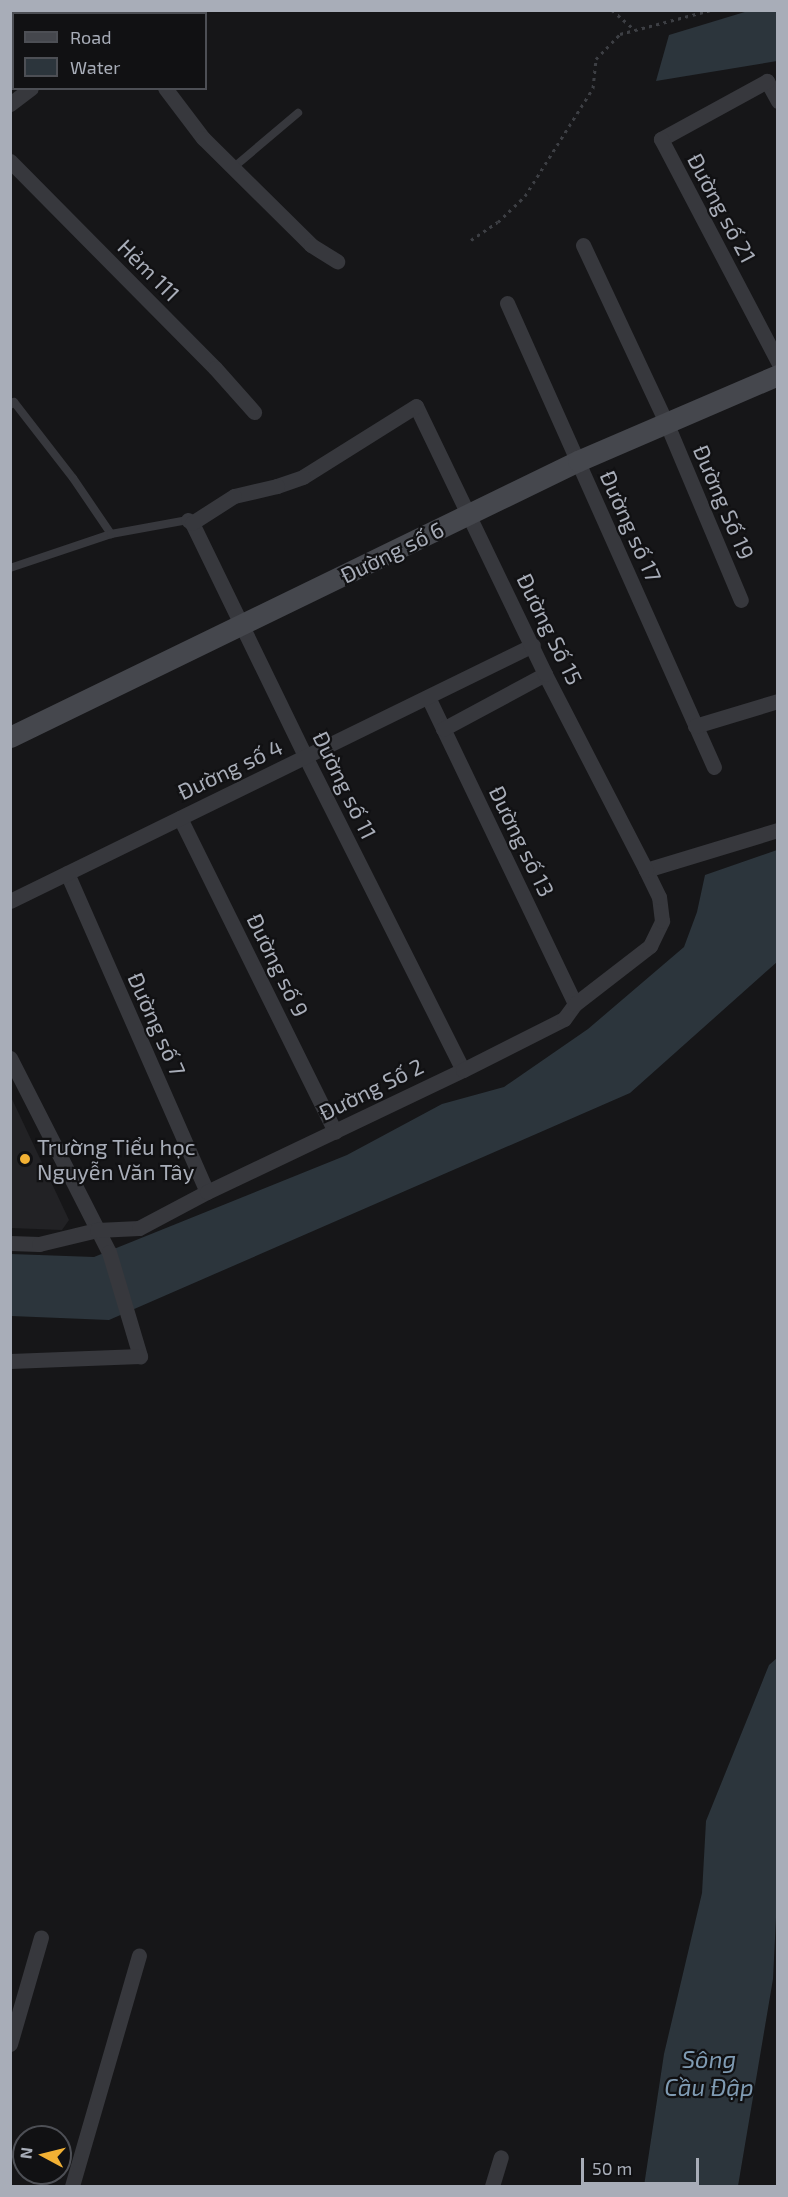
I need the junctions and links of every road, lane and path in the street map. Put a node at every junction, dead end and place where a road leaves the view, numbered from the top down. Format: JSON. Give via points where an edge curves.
{"nodes":[{"id":1,"x":612,"y":10,"type":"edge"},
{"id":2,"x":711,"y":10,"type":"edge"},
{"id":3,"x":634,"y":29,"type":"junction"},
{"id":4,"x":28,"y":90,"type":"edge"},
{"id":5,"x":167,"y":90,"type":"edge"},
{"id":6,"x":777,"y":101,"type":"edge"},
{"id":7,"x":10,"y":104,"type":"edge"},
{"id":8,"x":298,"y":113,"type":"dead end"},
{"id":9,"x":10,"y":161,"type":"edge"},
{"id":10,"x":234,"y":167,"type":"junction"},
{"id":11,"x":471,"y":240,"type":"dead end"},
{"id":12,"x":583,"y":245,"type":"dead end"},
{"id":13,"x":337,"y":261,"type":"dead end"},
{"id":14,"x":507,"y":303,"type":"dead end"},
{"id":15,"x":777,"y":362,"type":"edge"},
{"id":16,"x":777,"y":375,"type":"edge"},
{"id":17,"x":10,"y":405,"type":"edge"},
{"id":18,"x":254,"y":412,"type":"dead end"},
{"id":19,"x":666,"y":422,"type":"junction"},
{"id":20,"x":578,"y":461,"type":"junction"},
{"id":21,"x":470,"y":515,"type":"junction"},
{"id":22,"x":190,"y":521,"type":"junction"},
{"id":23,"x":111,"y":534,"type":"junction"},
{"id":24,"x":10,"y":568,"type":"edge"},
{"id":25,"x":741,"y":600,"type":"dead end"},
{"id":26,"x":242,"y":625,"type":"junction"},
{"id":27,"x":533,"y":645,"type":"junction"},
{"id":28,"x":545,"y":674,"type":"junction"},
{"id":29,"x":428,"y":697,"type":"junction"},
{"id":30,"x":777,"y":701,"type":"edge"},
{"id":31,"x":695,"y":726,"type":"junction"},
{"id":32,"x":443,"y":729,"type":"junction"},
{"id":33,"x":10,"y":737,"type":"edge"},
{"id":34,"x":306,"y":758,"type":"junction"},
{"id":35,"x":714,"y":767,"type":"dead end"},
{"id":36,"x":180,"y":818,"type":"junction"},
{"id":37,"x":777,"y":830,"type":"edge"},
{"id":38,"x":646,"y":870,"type":"junction"},
{"id":39,"x":67,"y":873,"type":"junction"},
{"id":40,"x":10,"y":900,"type":"edge"},
{"id":41,"x":575,"y":1004,"type":"junction"},
{"id":42,"x":10,"y":1058,"type":"edge"},
{"id":43,"x":463,"y":1070,"type":"junction"},
{"id":44,"x":335,"y":1132,"type":"junction"},
{"id":45,"x":207,"y":1192,"type":"junction"},
{"id":46,"x":97,"y":1230,"type":"junction"},
{"id":47,"x":10,"y":1243,"type":"edge"},
{"id":48,"x":10,"y":1361,"type":"edge"},
{"id":49,"x":41,"y":1937,"type":"dead end"},
{"id":50,"x":139,"y":1956,"type":"dead end"},
{"id":51,"x":10,"y":2044,"type":"edge"},
{"id":52,"x":501,"y":2157,"type":"dead end"},
{"id":53,"x":72,"y":2187,"type":"edge"},
{"id":54,"x":492,"y":2187,"type":"edge"}],
"edges":[{"from":1,"to":3,"type":"path"},
{"from":2,"to":3,"type":"path"},
{"from":3,"to":11,"type":"path","via":[[620,34],[596,59],[593,88],[525,196],[498,222]]},
{"from":4,"to":7,"type":"street"},
{"from":5,"to":10,"type":"street","via":[[203,138]]},
{"from":6,"to":15,"type":"street","name":"Đường số 21","via":[[767,81],[661,139]]},
{"from":8,"to":10,"type":"lane"},
{"from":9,"to":18,"type":"street","name":"Hẻm 111"},
{"from":10,"to":13,"type":"street","via":[[311,245]]},
{"from":12,"to":19,"type":"street","name":"Đường Số 19"},
{"from":14,"to":20,"type":"street","name":"Đường số 17"},
{"from":16,"to":19,"type":"street","name":"Đường số 6"},
{"from":17,"to":23,"type":"lane","via":[[14,402]]},
{"from":19,"to":20,"type":"street","name":"Đường số 6"},
{"from":19,"to":25,"type":"street","name":"Đường Số 19"},
{"from":20,"to":21,"type":"street","name":"Đường số 6"},
{"from":20,"to":31,"type":"street","name":"Đường số 17"},
{"from":21,"to":22,"type":"street","name":"Đường Số 15","via":[[416,406],[303,477],[234,496]]},
{"from":21,"to":26,"type":"street","name":"Đường số 6"},
{"from":21,"to":27,"type":"street","name":"Đường Số 15"},
{"from":22,"to":23,"type":"lane"},
{"from":22,"to":26,"type":"street","name":"Đường số 11"},
{"from":23,"to":24,"type":"lane"},
{"from":26,"to":33,"type":"street","name":"Đường số 6"},
{"from":26,"to":34,"type":"street","name":"Đường số 11"},
{"from":27,"to":28,"type":"street","name":"Đường Số 15"},
{"from":27,"to":29,"type":"street","name":"Đường số 4"},
{"from":28,"to":32,"type":"street"},
{"from":28,"to":38,"type":"street","name":"Đường Số 15"},
{"from":29,"to":32,"type":"street","name":"Đường số 13"},
{"from":29,"to":34,"type":"street","name":"Đường số 4"},
{"from":30,"to":31,"type":"street"},
{"from":31,"to":35,"type":"street","name":"Đường số 17"},
{"from":32,"to":41,"type":"street","name":"Đường số 13"},
{"from":34,"to":36,"type":"street","name":"Đường số 4"},
{"from":34,"to":43,"type":"street","name":"Đường số 11"},
{"from":36,"to":39,"type":"street","name":"Đường số 4"},
{"from":36,"to":44,"type":"street","name":"Đường số 9"},
{"from":37,"to":38,"type":"street"},
{"from":38,"to":41,"type":"street","name":"Đường Số 2","via":[[659,897],[662,921],[650,946]]},
{"from":39,"to":40,"type":"street","name":"Đường số 4"},
{"from":39,"to":45,"type":"street","name":"Đường số 7"},
{"from":41,"to":43,"type":"street","name":"Đường Số 2","via":[[564,1019]]},
{"from":42,"to":46,"type":"street"},
{"from":43,"to":44,"type":"street","name":"Đường Số 2"},
{"from":44,"to":45,"type":"street","name":"Đường Số 2"},
{"from":45,"to":46,"type":"street","name":"Đường Số 2","via":[[140,1228]]},
{"from":46,"to":47,"type":"street","name":"Đường Số 2","via":[[39,1244]]},
{"from":46,"to":48,"type":"street","via":[[109,1252],[140,1356]]},
{"from":49,"to":51,"type":"street"},
{"from":50,"to":53,"type":"street"},
{"from":52,"to":54,"type":"street"}]}
